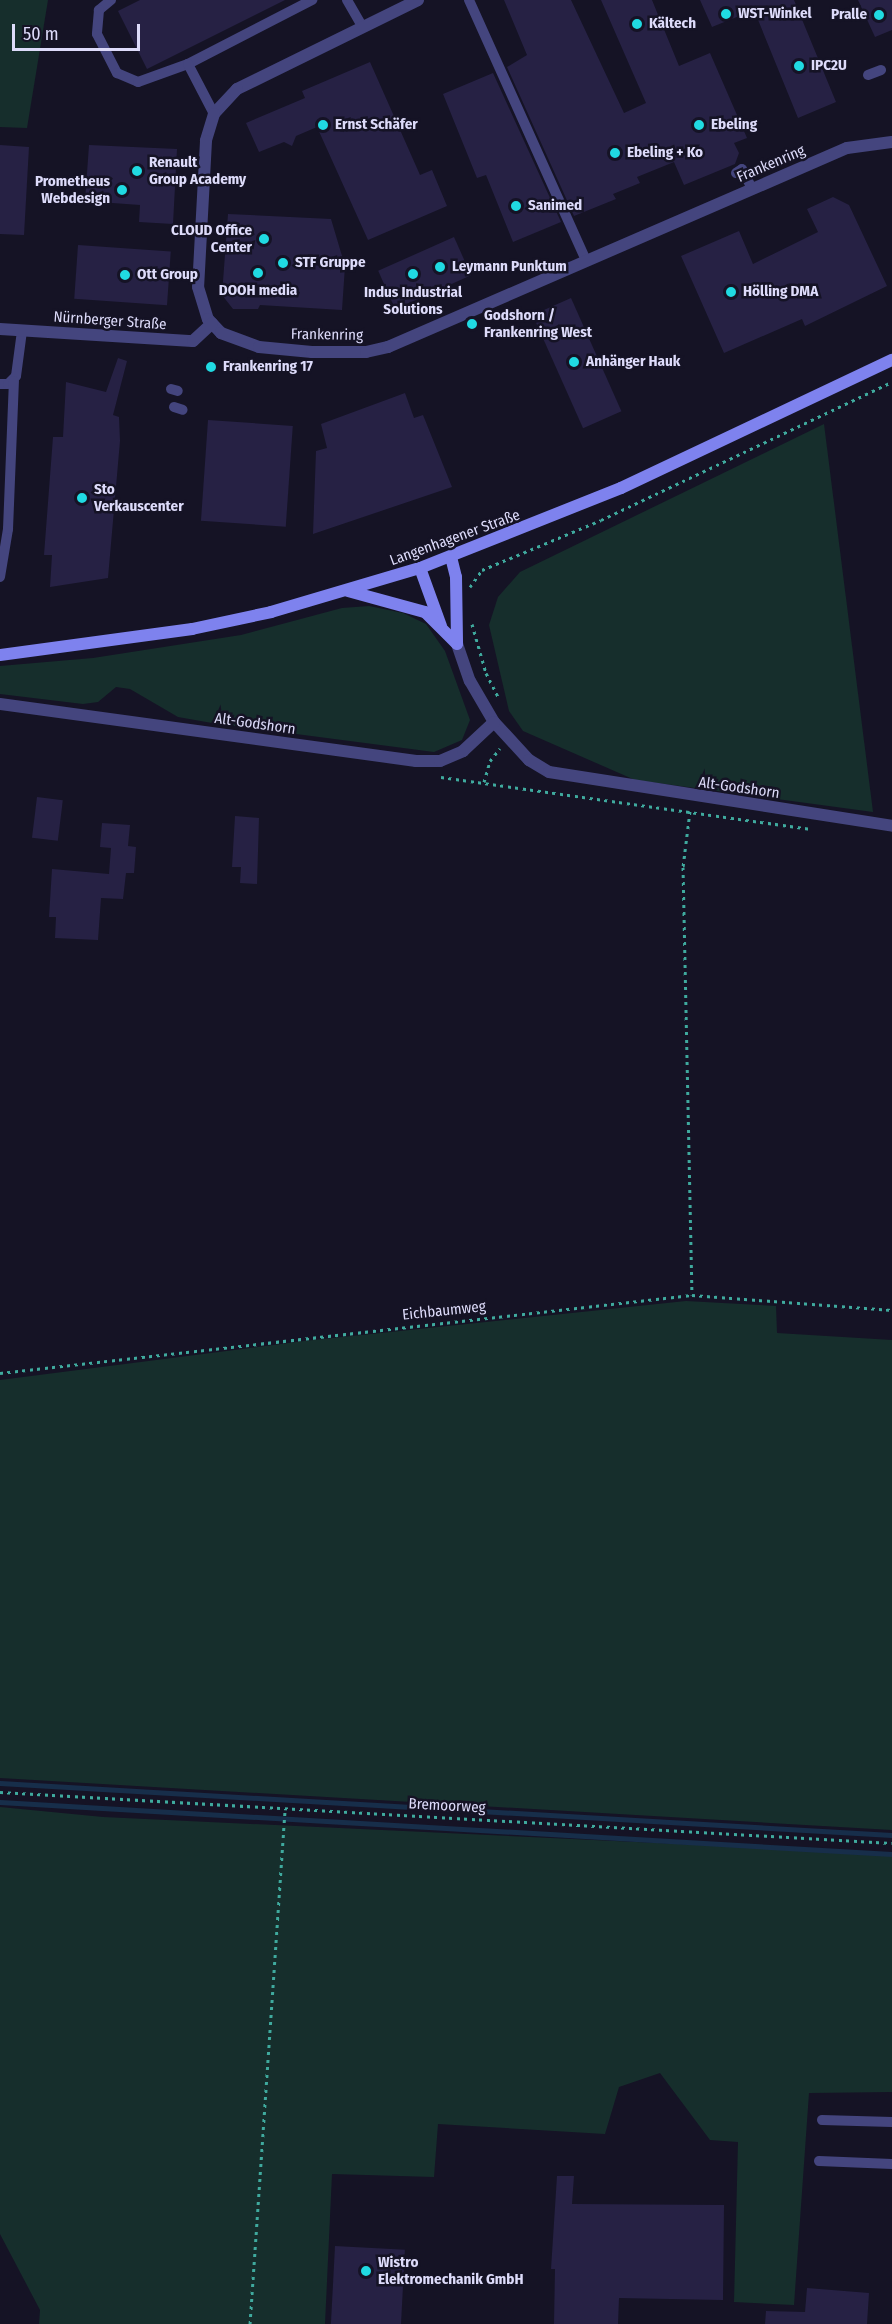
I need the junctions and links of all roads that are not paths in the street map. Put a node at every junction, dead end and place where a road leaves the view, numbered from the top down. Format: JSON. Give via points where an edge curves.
{"nodes":[{"id":1,"x":111,"y":0,"type":"edge"},
{"id":2,"x":312,"y":0,"type":"edge"},
{"id":3,"x":347,"y":0,"type":"edge"},
{"id":4,"x":418,"y":0,"type":"edge"},
{"id":5,"x":469,"y":0,"type":"edge"},
{"id":6,"x":362,"y":26,"type":"junction"},
{"id":7,"x":188,"y":64,"type":"junction"},
{"id":8,"x":881,"y":69,"type":"dead end"},
{"id":9,"x":868,"y":75,"type":"dead end"},
{"id":10,"x":214,"y":114,"type":"junction"},
{"id":11,"x":892,"y":142,"type":"edge"},
{"id":12,"x":736,"y":173,"type":"dead end"},
{"id":13,"x":752,"y":189,"type":"junction"},
{"id":14,"x":586,"y":260,"type":"junction"},
{"id":15,"x":212,"y":323,"type":"junction"},
{"id":16,"x":0,"y":329,"type":"edge"},
{"id":17,"x":22,"y":331,"type":"junction"},
{"id":18,"x":892,"y":360,"type":"edge"},
{"id":19,"x":14,"y":381,"type":"junction"},
{"id":20,"x":0,"y":384,"type":"edge"},
{"id":21,"x":451,"y":556,"type":"junction"},
{"id":22,"x":420,"y":568,"type":"junction"},
{"id":23,"x":0,"y":577,"type":"edge"},
{"id":24,"x":347,"y":591,"type":"junction"},
{"id":25,"x":442,"y":629,"type":"junction"},
{"id":26,"x":457,"y":644,"type":"junction"},
{"id":27,"x":0,"y":655,"type":"edge"},
{"id":28,"x":0,"y":704,"type":"edge"},
{"id":29,"x":494,"y":722,"type":"junction"},
{"id":30,"x":892,"y":826,"type":"edge"},
{"id":31,"x":822,"y":2120,"type":"dead end"},
{"id":32,"x":892,"y":2122,"type":"edge"},
{"id":33,"x":819,"y":2161,"type":"dead end"},
{"id":34,"x":892,"y":2164,"type":"edge"}],
"edges":[{"from":1,"to":7,"type":"lane","via":[[99,10],[96,34],[117,74],[138,82]]},
{"from":2,"to":7,"type":"lane"},
{"from":3,"to":6,"type":"lane"},
{"from":4,"to":6,"type":"street"},
{"from":5,"to":14,"type":"lane"},
{"from":6,"to":10,"type":"street","via":[[237,89]]},
{"from":7,"to":10,"type":"lane"},
{"from":8,"to":9,"type":"lane"},
{"from":10,"to":15,"type":"street","via":[[206,141],[198,287]]},
{"from":11,"to":13,"type":"street","name":"Frankenring","via":[[847,148]]},
{"from":12,"to":13,"type":"lane","via":[[742,169]]},
{"from":13,"to":14,"type":"street","name":"Frankenring"},
{"from":14,"to":15,"type":"street","name":"Frankenring","via":[[400,343],[366,352],[259,347],[221,333]]},
{"from":15,"to":17,"type":"street","name":"Nürnberger Straße","via":[[193,341]]},
{"from":16,"to":17,"type":"street","name":"Nürnberger Straße"},
{"from":17,"to":19,"type":"lane"},
{"from":18,"to":21,"type":"main road","name":"Langenhagener Straße","via":[[621,488]]},
{"from":19,"to":20,"type":"lane"},
{"from":19,"to":23,"type":"lane","via":[[8,529]]},
{"from":21,"to":22,"type":"main road","name":"Langenhagener Straße"},
{"from":21,"to":26,"type":"main road","via":[[456,577]]},
{"from":22,"to":24,"type":"main road","name":"Langenhagener Straße"},
{"from":22,"to":25,"type":"main road"},
{"from":24,"to":25,"type":"main road","via":[[425,612]]},
{"from":24,"to":27,"type":"main road","name":"Langenhagener Straße","via":[[192,629]]},
{"from":25,"to":26,"type":"main road"},
{"from":26,"to":29,"type":"street","name":"Alt-Godshorn","via":[[470,681]]},
{"from":28,"to":29,"type":"street","name":"Alt-Godshorn","via":[[416,761],[440,761],[463,751]]},
{"from":29,"to":30,"type":"street","name":"Alt-Godshorn","via":[[507,739],[549,772]]},
{"from":31,"to":32,"type":"lane"},
{"from":33,"to":34,"type":"lane"}]}
